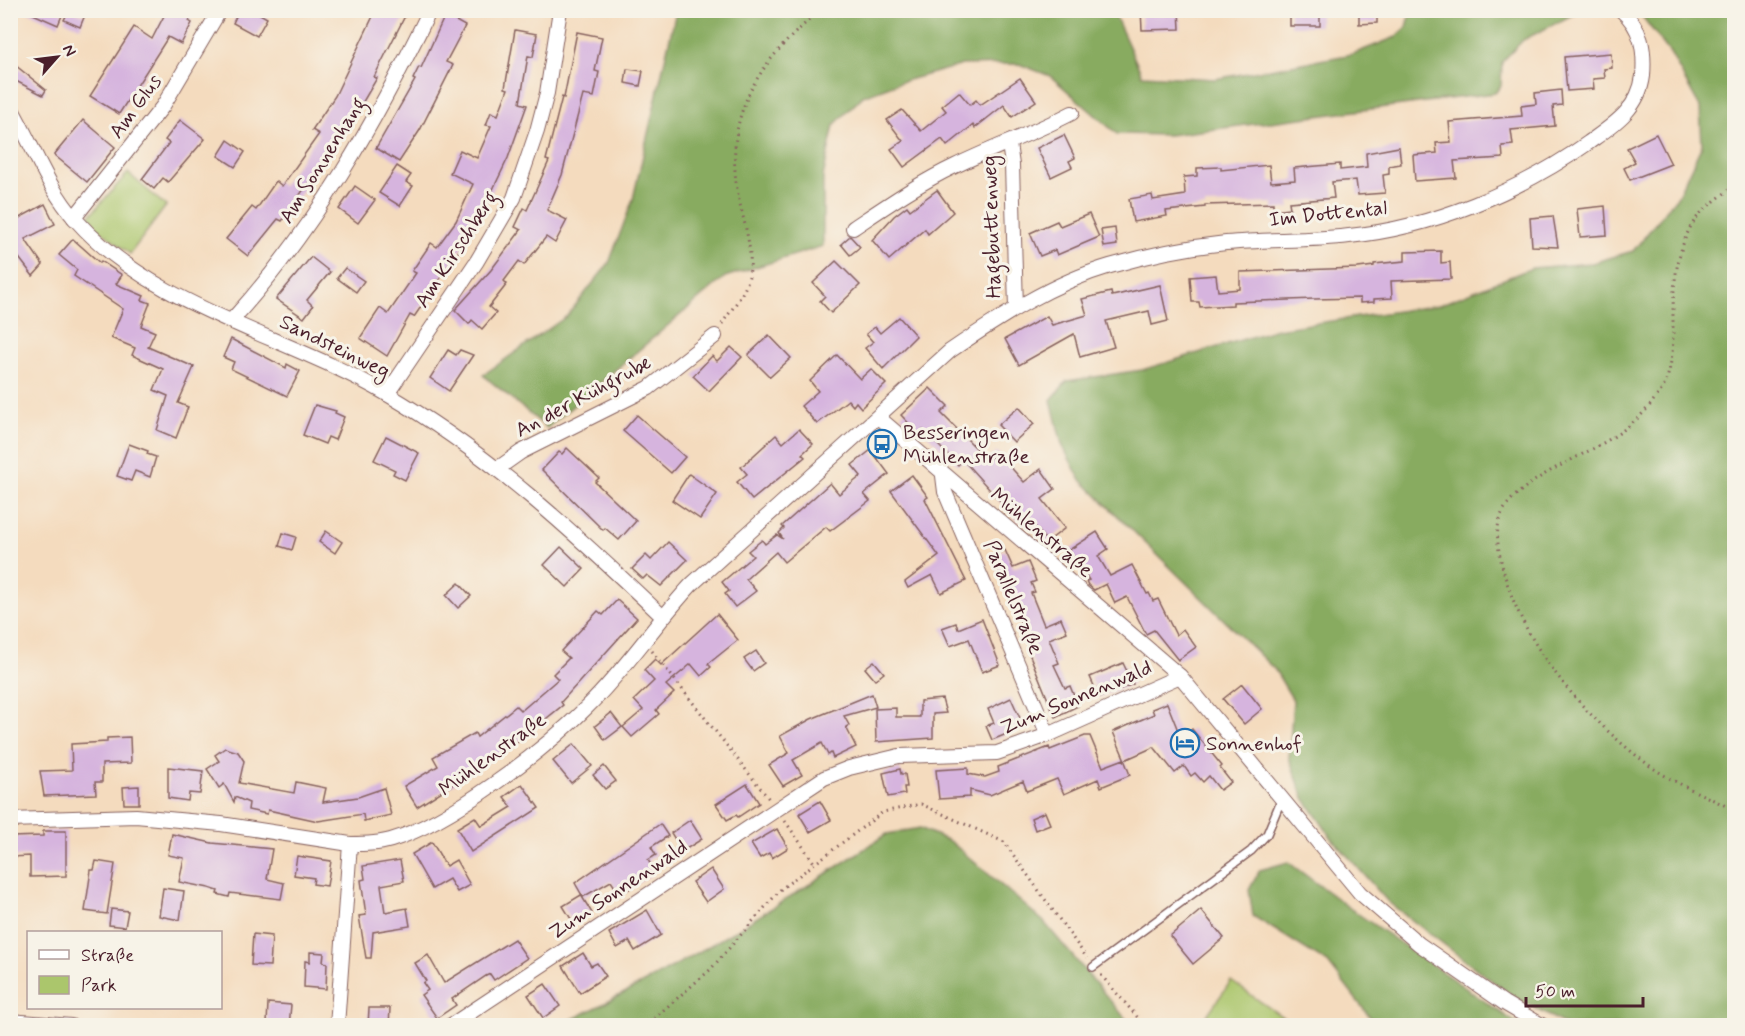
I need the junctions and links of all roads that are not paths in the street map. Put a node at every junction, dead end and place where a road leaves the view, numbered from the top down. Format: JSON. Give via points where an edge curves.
{"nodes":[{"id":1,"x":220,"y":10,"type":"edge"},
{"id":2,"x":430,"y":10,"type":"edge"},
{"id":3,"x":560,"y":10,"type":"edge"},
{"id":4,"x":1621,"y":10,"type":"edge"},
{"id":5,"x":10,"y":106,"type":"edge"},
{"id":6,"x":1072,"y":113,"type":"dead end"},
{"id":7,"x":1009,"y":144,"type":"junction"},
{"id":8,"x":74,"y":218,"type":"junction"},
{"id":9,"x":854,"y":228,"type":"dead end"},
{"id":10,"x":1016,"y":308,"type":"junction"},
{"id":11,"x":232,"y":320,"type":"junction"},
{"id":12,"x":715,"y":336,"type":"road end"},
{"id":13,"x":950,"y":351,"type":"joint"},
{"id":14,"x":387,"y":394,"type":"junction"},
{"id":15,"x":878,"y":417,"type":"junction"},
{"id":16,"x":497,"y":469,"type":"junction"},
{"id":17,"x":943,"y":476,"type":"junction"},
{"id":18,"x":662,"y":616,"type":"junction"},
{"id":19,"x":1180,"y":676,"type":"junction"},
{"id":20,"x":1048,"y":735,"type":"junction"},
{"id":21,"x":1281,"y":798,"type":"junction"},
{"id":22,"x":10,"y":820,"type":"edge"},
{"id":23,"x":350,"y":844,"type":"junction"},
{"id":24,"x":1094,"y":967,"type":"road end"},
{"id":25,"x":10,"y":1021,"type":"edge"},
{"id":26,"x":71,"y":1026,"type":"edge"},
{"id":27,"x":337,"y":1026,"type":"edge"},
{"id":28,"x":450,"y":1026,"type":"edge"},
{"id":29,"x":1542,"y":1026,"type":"edge"}],
"edges":[{"from":1,"to":8,"type":"street","name":"Am Glus","via":[[163,106]]},
{"from":2,"to":11,"type":"street","name":"Am Sonnenhang","via":[[343,171],[276,268]]},
{"from":3,"to":14,"type":"street","name":"Am Kirschberg","via":[[547,93],[514,198],[477,261]]},
{"from":4,"to":10,"type":"street","name":"Im Dottental","via":[[1640,34],[1645,54],[1642,83],[1632,108],[1579,149],[1530,178],[1469,205],[1395,229],[1349,236],[1226,243],[1110,266]]},
{"from":5,"to":8,"type":"street","name":"Sandsteinweg","via":[[59,198]]},
{"from":6,"to":7,"type":"street","name":"Hagebuttenweg"},
{"from":7,"to":9,"type":"street","name":"Hagebuttenweg","via":[[955,165]]},
{"from":7,"to":10,"type":"street","name":"Hagebuttenweg"},
{"from":8,"to":11,"type":"street","name":"Sandsteinweg","via":[[90,235],[148,278]]},
{"from":10,"to":13,"type":"street","name":"Im Dottental"},
{"from":11,"to":14,"type":"street","name":"Sandsteinweg"},
{"from":12,"to":16,"type":"street","name":"An der Kühgrube","via":[[649,388],[521,452]]},
{"from":13,"to":15,"type":"street","name":"Mühlenstraße"},
{"from":14,"to":16,"type":"street","name":"Sandsteinweg"},
{"from":15,"to":17,"type":"street","name":"Mühlenstraße"},
{"from":15,"to":18,"type":"street","name":"Mühlenstraße","via":[[725,553]]},
{"from":16,"to":18,"type":"street","name":"Sandsteinweg","via":[[579,537]]},
{"from":17,"to":19,"type":"street","name":"Mühlenstraße"},
{"from":17,"to":20,"type":"street","name":"Parallelstraße","via":[[945,492]]},
{"from":18,"to":23,"type":"street","name":"Mühlenstraße","via":[[588,707],[496,782],[410,833],[370,844]]},
{"from":19,"to":20,"type":"street","name":"Zum Sonnenwald"},
{"from":19,"to":21,"type":"street","name":"Zum Sonnenwald"},
{"from":20,"to":28,"type":"street","name":"Zum Sonnenwald","via":[[998,753],[878,759],[824,778]]},
{"from":21,"to":24,"type":"lane","via":[[1267,834],[1251,851]]},
{"from":21,"to":29,"type":"street","name":"Zum Sonnenwald","via":[[1360,893],[1390,920],[1419,944]]},
{"from":22,"to":23,"type":"street","name":"Mühlenstraße","via":[[148,817]]},
{"from":23,"to":27,"type":"street"},
{"from":25,"to":26,"type":"street"}]}
